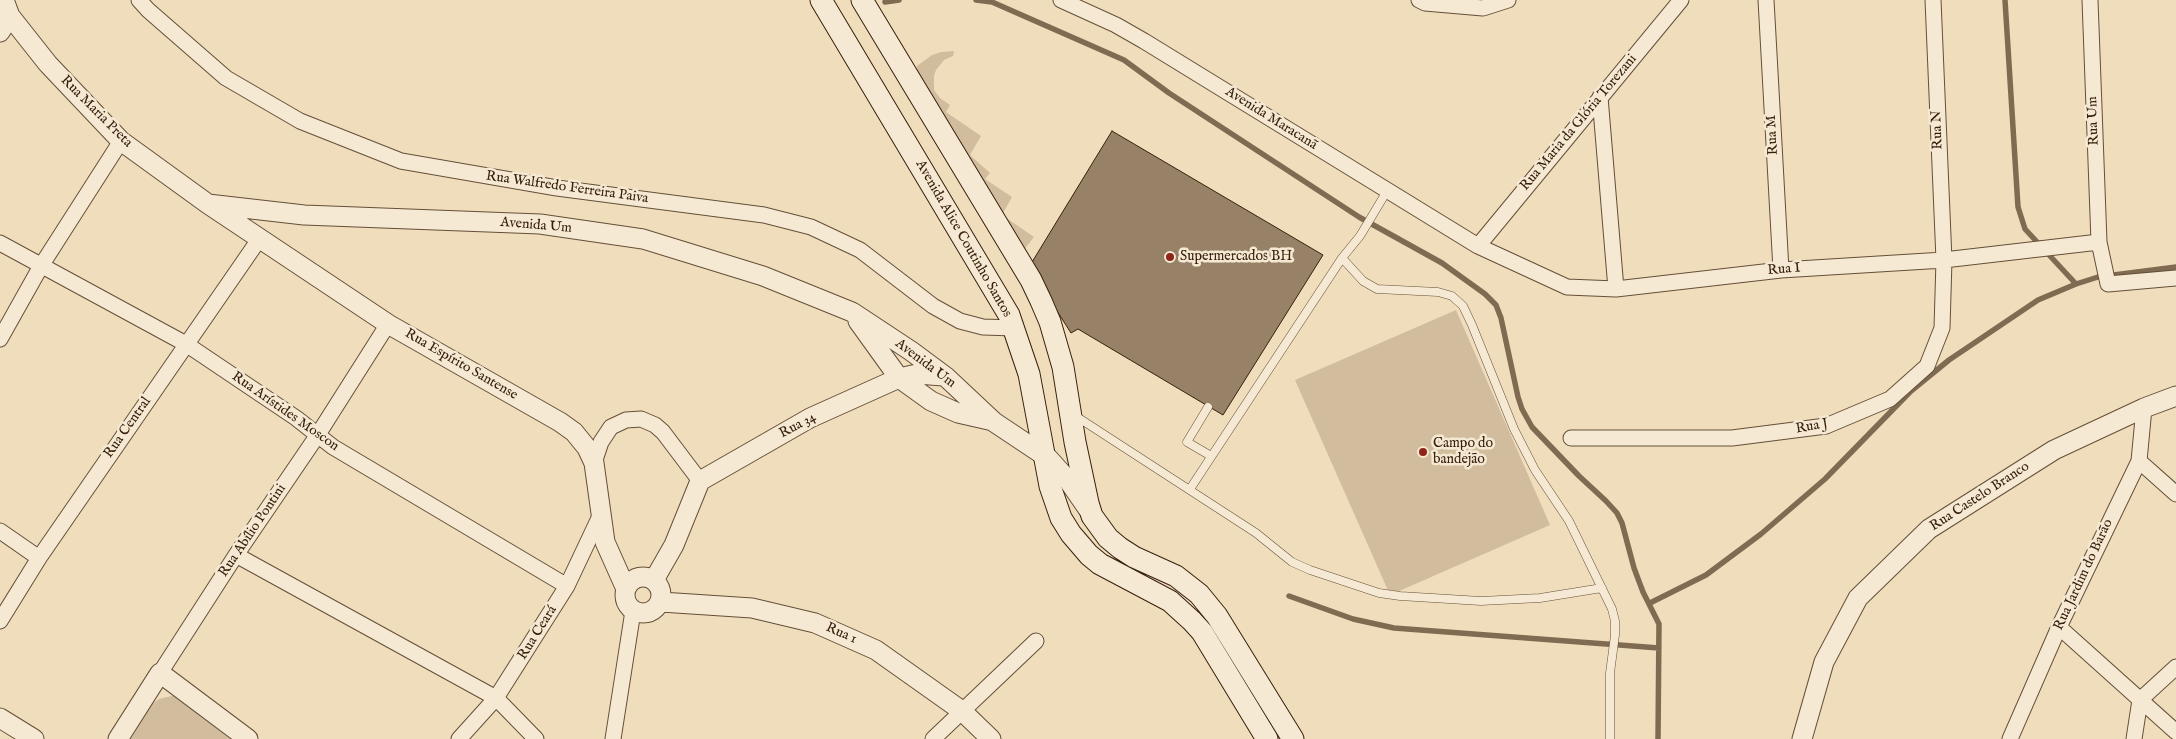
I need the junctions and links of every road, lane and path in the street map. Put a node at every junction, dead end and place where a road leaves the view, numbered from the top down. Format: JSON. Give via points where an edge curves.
{"nodes":[{"id":1,"x":821,"y":0,"type":"edge"},
{"id":2,"x":862,"y":0,"type":"edge"},
{"id":3,"x":1061,"y":0,"type":"edge"},
{"id":4,"x":1418,"y":0,"type":"edge"},
{"id":5,"x":1508,"y":0,"type":"edge"},
{"id":6,"x":1682,"y":0,"type":"edge"},
{"id":7,"x":1766,"y":0,"type":"edge"},
{"id":8,"x":1933,"y":0,"type":"edge"},
{"id":9,"x":2090,"y":0,"type":"edge"},
{"id":10,"x":147,"y":3,"type":"edge"},
{"id":11,"x":7,"y":8,"type":"edge"},
{"id":12,"x":0,"y":32,"type":"edge"},
{"id":13,"x":1600,"y":97,"type":"junction"},
{"id":14,"x":121,"y":141,"type":"junction"},
{"id":15,"x":1387,"y":191,"type":"junction"},
{"id":16,"x":208,"y":204,"type":"junction"},
{"id":17,"x":260,"y":238,"type":"junction"},
{"id":18,"x":2099,"y":242,"type":"junction"},
{"id":19,"x":0,"y":243,"type":"edge"},
{"id":20,"x":1478,"y":246,"type":"junction"},
{"id":21,"x":1342,"y":258,"type":"junction"},
{"id":22,"x":1944,"y":260,"type":"junction"},
{"id":23,"x":41,"y":266,"type":"junction"},
{"id":24,"x":1781,"y":270,"type":"junction"},
{"id":25,"x":2176,"y":278,"type":"edge"},
{"id":26,"x":1616,"y":289,"type":"junction"},
{"id":27,"x":852,"y":312,"type":"junction"},
{"id":28,"x":388,"y":324,"type":"junction"},
{"id":29,"x":1014,"y":328,"type":"junction"},
{"id":30,"x":0,"y":339,"type":"edge"},
{"id":31,"x":186,"y":344,"type":"junction"},
{"id":32,"x":946,"y":377,"type":"junction"},
{"id":33,"x":899,"y":378,"type":"junction"},
{"id":34,"x":2176,"y":396,"type":"edge"},
{"id":35,"x":1208,"y":407,"type":"dead end"},
{"id":36,"x":2144,"y":408,"type":"junction"},
{"id":37,"x":1071,"y":413,"type":"junction"},
{"id":38,"x":994,"y":422,"type":"junction"},
{"id":39,"x":317,"y":436,"type":"junction"},
{"id":40,"x":1571,"y":438,"type":"dead end"},
{"id":41,"x":1042,"y":453,"type":"junction"},
{"id":42,"x":1212,"y":456,"type":"junction"},
{"id":43,"x":2139,"y":460,"type":"junction"},
{"id":44,"x":594,"y":463,"type":"junction"},
{"id":45,"x":700,"y":480,"type":"junction"},
{"id":46,"x":1190,"y":489,"type":"junction"},
{"id":47,"x":2176,"y":494,"type":"edge"},
{"id":48,"x":600,"y":516,"type":"junction"},
{"id":49,"x":1092,"y":516,"type":"junction"},
{"id":50,"x":0,"y":531,"type":"edge"},
{"id":51,"x":236,"y":555,"type":"junction"},
{"id":52,"x":39,"y":558,"type":"junction"},
{"id":53,"x":654,"y":580,"type":"junction"},
{"id":54,"x":567,"y":586,"type":"junction"},
{"id":55,"x":1602,"y":588,"type":"junction"},
{"id":56,"x":626,"y":589,"type":"junction"},
{"id":57,"x":661,"y":602,"type":"junction"},
{"id":58,"x":633,"y":611,"type":"junction"},
{"id":59,"x":0,"y":621,"type":"edge"},
{"id":60,"x":2059,"y":627,"type":"junction"},
{"id":61,"x":1036,"y":641,"type":"dead end"},
{"id":62,"x":2176,"y":667,"type":"edge"},
{"id":63,"x":160,"y":673,"type":"junction"},
{"id":64,"x":496,"y":698,"type":"junction"},
{"id":65,"x":2140,"y":700,"type":"junction"},
{"id":66,"x":962,"y":711,"type":"junction"},
{"id":67,"x":0,"y":718,"type":"edge"},
{"id":68,"x":2176,"y":732,"type":"edge"},
{"id":69,"x":34,"y":739,"type":"edge"},
{"id":70,"x":118,"y":739,"type":"edge"},
{"id":71,"x":248,"y":739,"type":"edge"},
{"id":72,"x":459,"y":739,"type":"edge"},
{"id":73,"x":536,"y":739,"type":"edge"},
{"id":74,"x":613,"y":739,"type":"edge"},
{"id":75,"x":933,"y":739,"type":"edge"},
{"id":76,"x":991,"y":739,"type":"edge"},
{"id":77,"x":1267,"y":739,"type":"edge"},
{"id":78,"x":1293,"y":739,"type":"edge"},
{"id":79,"x":1610,"y":739,"type":"edge"},
{"id":80,"x":1802,"y":739,"type":"edge"},
{"id":81,"x":2010,"y":739,"type":"edge"},
{"id":82,"x":2134,"y":739,"type":"edge"}],
"edges":[{"from":1,"to":29,"type":"main road","name":"Avenida Alice Coutinho Santos","via":[[1000,297]]},
{"from":2,"to":37,"type":"main road","via":[[1030,280],[1057,344]]},
{"from":3,"to":15,"type":"street","name":"Avenida Maracanã","via":[[1116,25]]},
{"from":4,"to":5,"type":"street","via":[[1483,8]]},
{"from":6,"to":13,"type":"street","name":"Rua Maria da Glória Torezani"},
{"from":7,"to":24,"type":"street","name":"Rua M"},
{"from":8,"to":22,"type":"street","name":"Rua N"},
{"from":9,"to":18,"type":"street","name":"Rua Um"},
{"from":10,"to":29,"type":"street","name":"Rua Walfredo Ferreira Paiva","via":[[226,78],[300,121],[400,161],[557,188],[764,215],[811,227],[860,250],[933,306],[960,321],[983,327]]},
{"from":11,"to":12,"type":"street"},
{"from":11,"to":14,"type":"street","name":"Rua Maria Preta","via":[[48,64]]},
{"from":13,"to":20,"type":"street","name":"Rua Maria da Glória Torezani"},
{"from":13,"to":26,"type":"street"},
{"from":14,"to":16,"type":"street","name":"Rua Maria Preta"},
{"from":14,"to":23,"type":"street"},
{"from":15,"to":20,"type":"street","name":"Avenida Maracanã"},
{"from":15,"to":21,"type":"lane","via":[[1360,236]]},
{"from":16,"to":17,"type":"street","name":"Rua Espírito Santense"},
{"from":16,"to":27,"type":"street","name":"Avenida Um","via":[[304,215],[540,224],[643,239],[763,276]]},
{"from":17,"to":28,"type":"street","name":"Rua Espírito Santense"},
{"from":17,"to":31,"type":"street","name":"Rua Central"},
{"from":18,"to":22,"type":"street","name":"Rua I"},
{"from":18,"to":25,"type":"street","name":"Rua Um","via":[[2108,284]]},
{"from":19,"to":23,"type":"street","name":"Rua Arístides Moscon"},
{"from":20,"to":26,"type":"street","name":"Rua I","via":[[1567,287]]},
{"from":21,"to":42,"type":"lane"},
{"from":21,"to":55,"type":"lane","via":[[1363,282],[1377,289],[1438,292],[1452,296],[1463,306],[1514,429],[1535,470],[1569,521]]},
{"from":22,"to":24,"type":"street","name":"Rua I"},
{"from":22,"to":40,"type":"street","name":"Rua J","via":[[1942,328],[1927,366],[1890,399],[1826,426],[1798,430],[1732,438]]},
{"from":23,"to":30,"type":"street"},
{"from":23,"to":31,"type":"street","name":"Rua Arístides Moscon"},
{"from":24,"to":26,"type":"street","name":"Rua I"},
{"from":27,"to":32,"type":"street","name":"Avenida Um"},
{"from":27,"to":33,"type":"street","name":"Avenida Um"},
{"from":28,"to":39,"type":"street","name":"Rua Abílio Pontini"},
{"from":28,"to":44,"type":"street","name":"Rua Espírito Santense","via":[[560,422],[574,432]]},
{"from":29,"to":41,"type":"main road","name":"Avenida Alice Coutinho Santos","via":[[1029,374]]},
{"from":31,"to":39,"type":"street","name":"Rua Arístides Moscon","via":[[296,418]]},
{"from":31,"to":52,"type":"street","name":"Rua Central"},
{"from":32,"to":33,"type":"street","name":"Rua 34","via":[[928,374]]},
{"from":32,"to":38,"type":"street","name":"Avenida Um"},
{"from":33,"to":38,"type":"street","name":"Avenida Um","via":[[931,401],[958,413]]},
{"from":33,"to":45,"type":"street","name":"Rua 34","via":[[810,418]]},
{"from":34,"to":36,"type":"street","name":"Rua Castelo Branco"},
{"from":35,"to":42,"type":"lane","via":[[1187,442]]},
{"from":36,"to":43,"type":"street","name":"Rua Jardim do Barão"},
{"from":36,"to":80,"type":"street","name":"Rua Castelo Branco","via":[[2054,450],[1929,529],[1900,557],[1858,598],[1824,662]]},
{"from":37,"to":46,"type":"lane"},
{"from":37,"to":49,"type":"main road"},
{"from":38,"to":41,"type":"street","name":"Avenida Um"},
{"from":39,"to":51,"type":"street","name":"Rua Abílio Pontini"},
{"from":39,"to":54,"type":"street","name":"Rua Arístides Moscon"},
{"from":41,"to":49,"type":"street","name":"Avenida Um","via":[[1068,480]]},
{"from":41,"to":77,"type":"main road","name":"Avenida Alice Coutinho Santos","via":[[1062,518],[1079,545],[1100,564],[1162,596],[1192,621],[1202,632]]},
{"from":42,"to":46,"type":"lane"},
{"from":43,"to":47,"type":"street"},
{"from":43,"to":60,"type":"street","name":"Rua Jardim do Barão"},
{"from":44,"to":45,"type":"street","via":[[601,442],[611,428],[626,420],[641,419],[655,424],[663,432]]},
{"from":44,"to":48,"type":"street","name":"Rua Espírito Santense"},
{"from":45,"to":53,"type":"street","via":[[674,545]]},
{"from":46,"to":55,"type":"lane","via":[[1256,533],[1292,562],[1379,593],[1481,601],[1540,598]]},
{"from":48,"to":54,"type":"street","name":"Rua Ceará"},
{"from":48,"to":56,"type":"street","name":"Rua Espírito Santense","via":[[604,542]]},
{"from":49,"to":78,"type":"main road","via":[[1120,548],[1176,576],[1199,594]]},
{"from":50,"to":52,"type":"street"},
{"from":51,"to":63,"type":"street","name":"Rua Abílio Pontini"},
{"from":51,"to":64,"type":"street"},
{"from":52,"to":59,"type":"street","name":"Rua Central"},
{"from":53,"to":56,"type":"street","via":[[638,578]]},
{"from":53,"to":57,"type":"street","via":[[660,586]]},
{"from":54,"to":64,"type":"street","name":"Rua Ceará"},
{"from":55,"to":79,"type":"lane","via":[[1612,609],[1615,627],[1610,673]]},
{"from":56,"to":58,"type":"street","via":[[625,597]]},
{"from":57,"to":58,"type":"street","via":[[650,613]]},
{"from":57,"to":66,"type":"street","name":"Rua 1","via":[[752,608],[815,623],[876,650]]},
{"from":58,"to":74,"type":"street"},
{"from":60,"to":65,"type":"street"},
{"from":60,"to":81,"type":"street","name":"Rua Jardim do Barão"},
{"from":61,"to":66,"type":"street"},
{"from":62,"to":65,"type":"street"},
{"from":63,"to":70,"type":"street","name":"Rua Abílio Pontini"},
{"from":63,"to":71,"type":"street"},
{"from":64,"to":72,"type":"street","name":"Rua Ceará"},
{"from":64,"to":73,"type":"street"},
{"from":65,"to":68,"type":"street"},
{"from":65,"to":82,"type":"street"},
{"from":66,"to":75,"type":"street"},
{"from":66,"to":76,"type":"street","name":"Rua 1"},
{"from":67,"to":69,"type":"street"}]}
